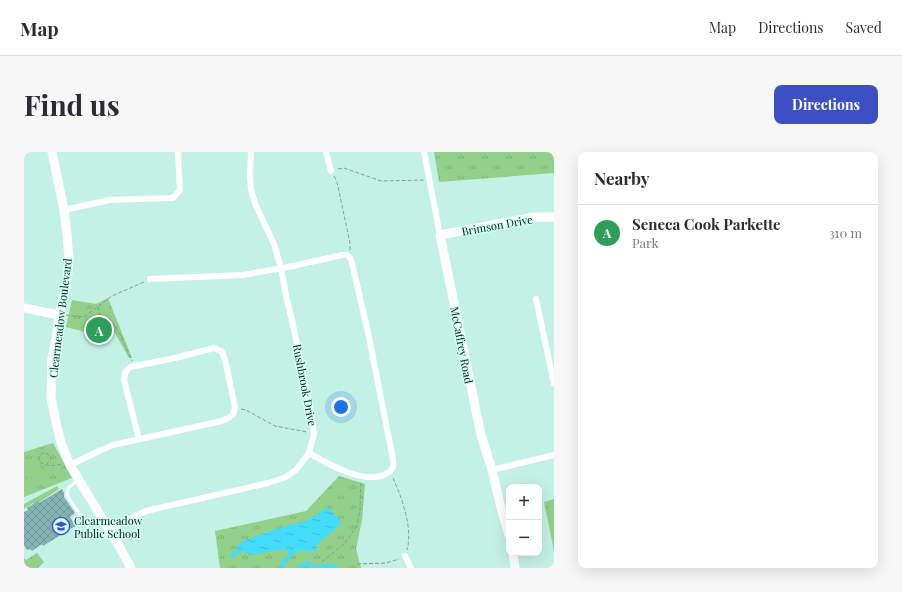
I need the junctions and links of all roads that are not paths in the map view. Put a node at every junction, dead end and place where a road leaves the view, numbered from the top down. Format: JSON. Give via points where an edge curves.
{"nodes":[{"id":1,"x":52,"y":152,"type":"edge"},
{"id":2,"x":178,"y":152,"type":"edge"},
{"id":3,"x":250,"y":152,"type":"edge"},
{"id":4,"x":326,"y":152,"type":"edge"},
{"id":5,"x":424,"y":152,"type":"edge"},
{"id":6,"x":331,"y":171,"type":"road end"},
{"id":7,"x":64,"y":210,"type":"junction"},
{"id":8,"x":554,"y":217,"type":"edge"},
{"id":9,"x":440,"y":235,"type":"junction"},
{"id":10,"x":281,"y":268,"type":"junction"},
{"id":11,"x":150,"y":279,"type":"road end"},
{"id":12,"x":536,"y":299,"type":"dead end"},
{"id":13,"x":24,"y":308,"type":"edge"},
{"id":14,"x":62,"y":315,"type":"junction"},
{"id":15,"x":554,"y":384,"type":"edge"},
{"id":16,"x":139,"y":439,"type":"junction"},
{"id":17,"x":309,"y":453,"type":"junction"},
{"id":18,"x":554,"y":455,"type":"edge"},
{"id":19,"x":66,"y":465,"type":"junction"},
{"id":20,"x":492,"y":470,"type":"junction"},
{"id":21,"x":79,"y":480,"type":"junction"},
{"id":22,"x":506,"y":525,"type":"edge"},
{"id":23,"x":109,"y":529,"type":"junction"},
{"id":24,"x":405,"y":556,"type":"road end"},
{"id":25,"x":513,"y":556,"type":"edge"},
{"id":26,"x":131,"y":568,"type":"edge"},
{"id":27,"x":411,"y":568,"type":"edge"},
{"id":28,"x":515,"y":568,"type":"edge"}],
"edges":[{"from":1,"to":7,"type":"street","name":"Clearmeadow Boulevard"},
{"from":2,"to":7,"type":"street","via":[[180,190],[173,198],[110,200]]},
{"from":3,"to":10,"type":"street","name":"Rushbrook Drive","via":[[250,176],[256,206],[274,244]]},
{"from":4,"to":6,"type":"street"},
{"from":5,"to":9,"type":"street","name":"McCaffrey Road"},
{"from":7,"to":14,"type":"street","name":"Clearmeadow Boulevard","via":[[69,259]]},
{"from":8,"to":9,"type":"street","name":"Brimson Drive","via":[[534,217]]},
{"from":9,"to":20,"type":"street","name":"McCaffrey Road","via":[[478,423]]},
{"from":10,"to":11,"type":"street","via":[[244,275]]},
{"from":10,"to":17,"type":"street","name":"Rushbrook Drive","via":[[312,416],[314,434]]},
{"from":10,"to":17,"type":"street","via":[[338,255],[347,255],[352,262],[393,467],[382,476],[361,477]]},
{"from":12,"to":15,"type":"street"},
{"from":13,"to":14,"type":"street"},
{"from":14,"to":19,"type":"street","name":"Clearmeadow Boulevard","via":[[52,358],[52,397]]},
{"from":16,"to":16,"type":"street","via":[[222,421],[234,415],[235,407],[221,351],[209,349],[130,367],[127,370],[124,380]]},
{"from":16,"to":19,"type":"street","via":[[113,445]]},
{"from":17,"to":23,"type":"street","name":"Rushbrook Drive","via":[[296,470],[284,478],[146,511]]},
{"from":18,"to":20,"type":"street"},
{"from":19,"to":21,"type":"street","name":"Clearmeadow Boulevard"},
{"from":20,"to":22,"type":"street","name":"McCaffrey Road"},
{"from":21,"to":23,"type":"street","name":"Clearmeadow Boulevard"},
{"from":21,"to":23,"type":"lane","via":[[68,488],[67,495],[91,532],[98,536]]},
{"from":23,"to":26,"type":"street","name":"Clearmeadow Boulevard"},
{"from":24,"to":27,"type":"street"},
{"from":25,"to":28,"type":"street"}]}
